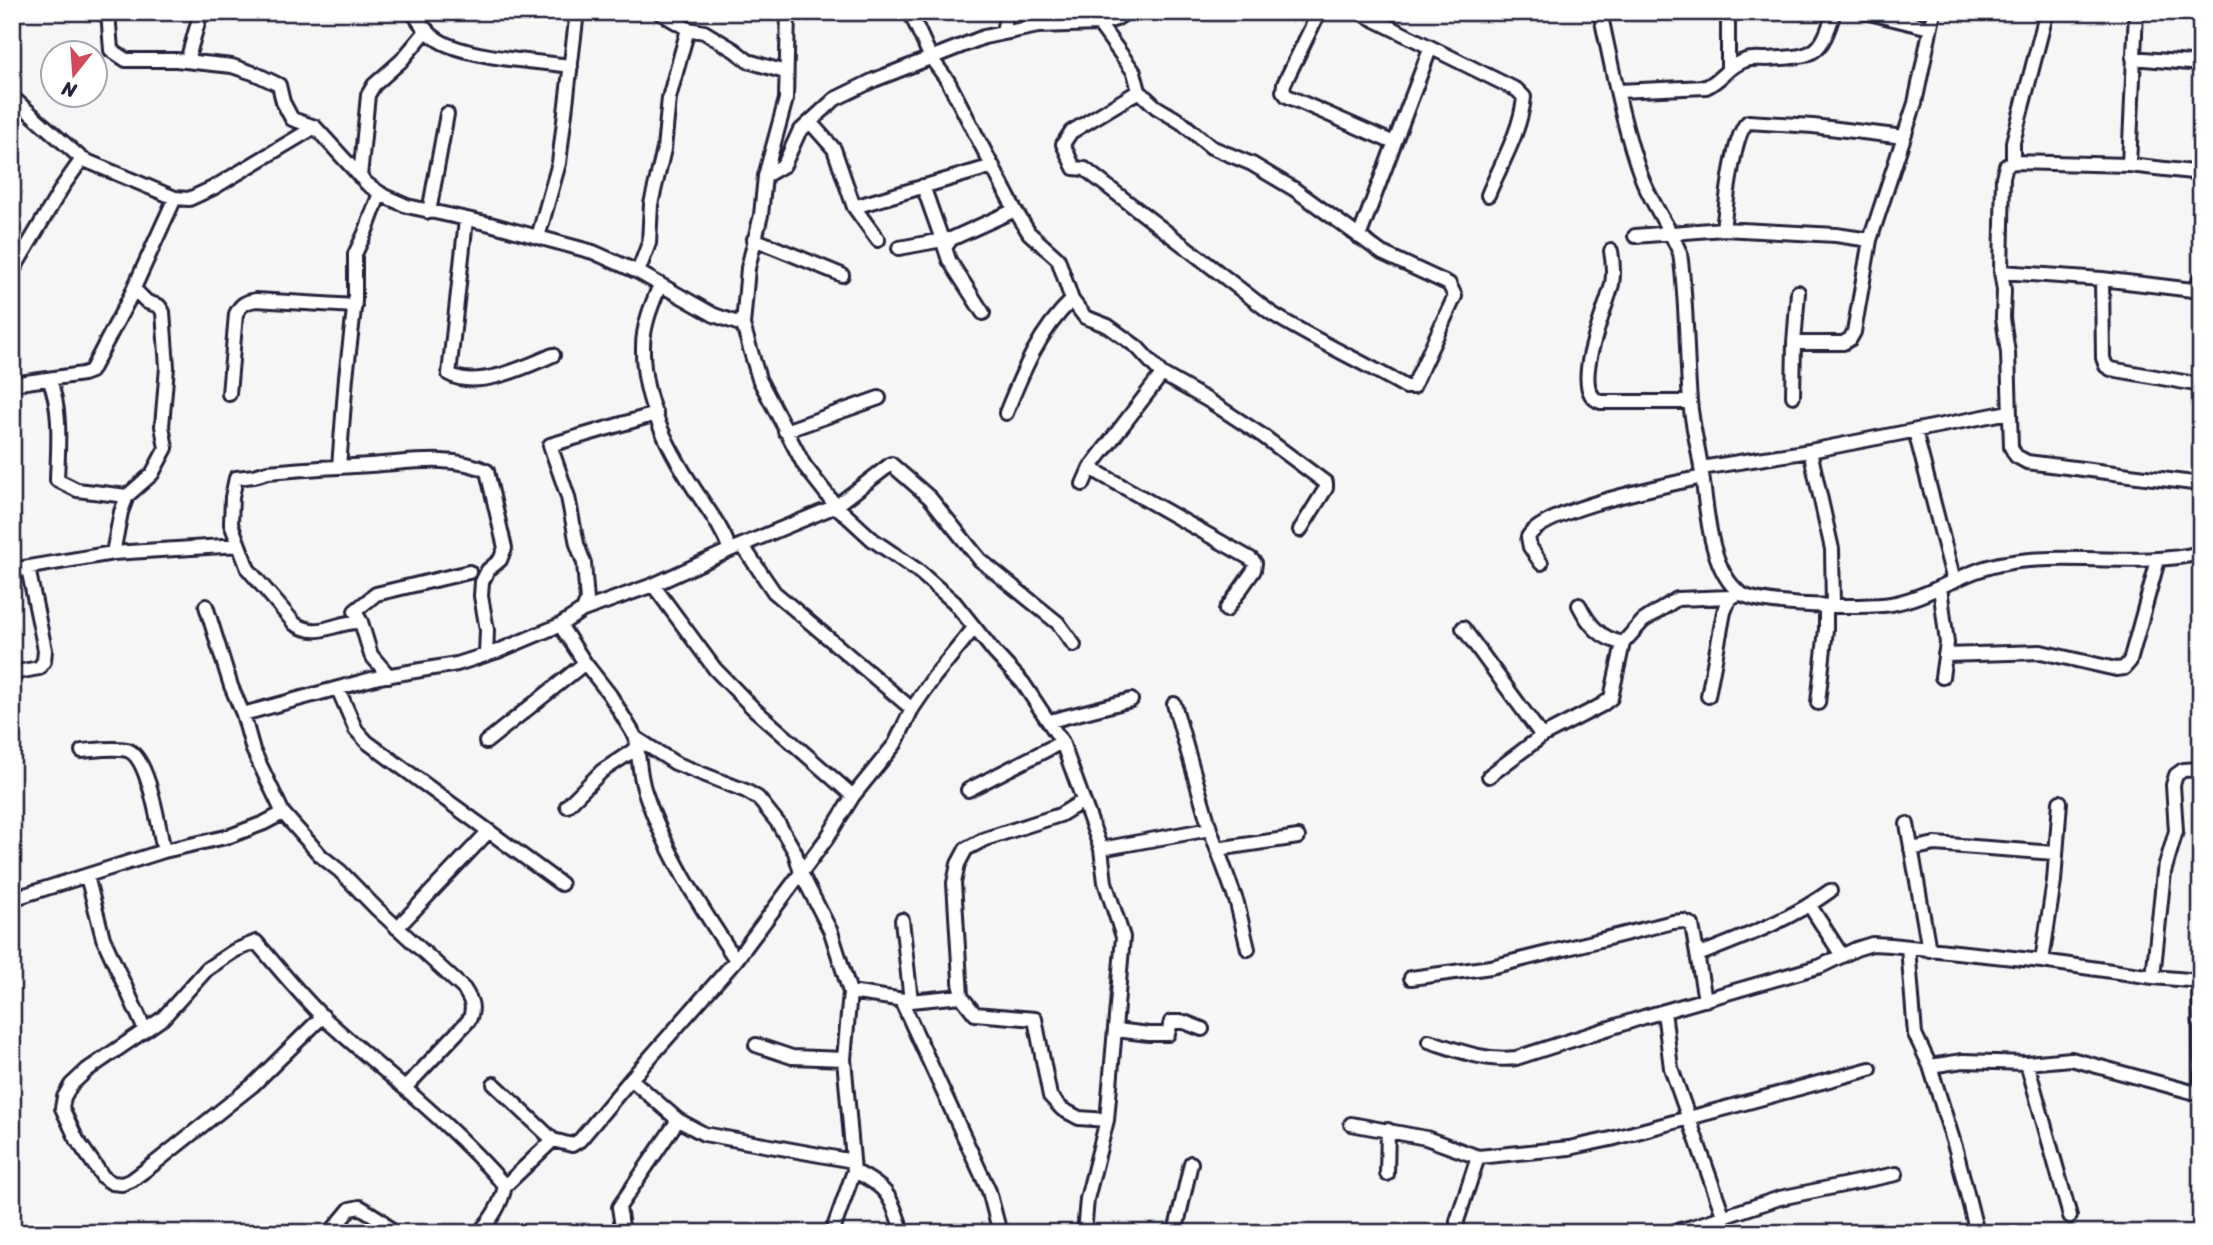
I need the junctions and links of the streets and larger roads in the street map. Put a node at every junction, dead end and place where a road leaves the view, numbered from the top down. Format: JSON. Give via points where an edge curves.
{"nodes":[{"id":1,"x":108,"y":12,"type":"edge"},
{"id":2,"x":201,"y":12,"type":"edge"},
{"id":3,"x":413,"y":12,"type":"edge"},
{"id":4,"x":577,"y":12,"type":"edge"},
{"id":5,"x":659,"y":12,"type":"edge"},
{"id":6,"x":788,"y":12,"type":"edge"},
{"id":7,"x":910,"y":12,"type":"edge"},
{"id":8,"x":1007,"y":12,"type":"edge"},
{"id":9,"x":1128,"y":12,"type":"edge"},
{"id":10,"x":1319,"y":12,"type":"edge"},
{"id":11,"x":1359,"y":12,"type":"edge"},
{"id":12,"x":1728,"y":12,"type":"edge"},
{"id":13,"x":1834,"y":12,"type":"edge"},
{"id":14,"x":1866,"y":12,"type":"edge"},
{"id":15,"x":1934,"y":12,"type":"edge"},
{"id":16,"x":2136,"y":12,"type":"edge"},
{"id":17,"x":2046,"y":15,"type":"dead end"},
{"id":18,"x":1603,"y":16,"type":"edge"},
{"id":19,"x":1099,"y":24,"type":"junction"},
{"id":20,"x":1930,"y":28,"type":"junction"},
{"id":21,"x":688,"y":29,"type":"junction"},
{"id":22,"x":427,"y":30,"type":"junction"},
{"id":23,"x":1003,"y":32,"type":"junction"},
{"id":24,"x":1430,"y":49,"type":"junction"},
{"id":25,"x":930,"y":58,"type":"junction"},
{"id":26,"x":2133,"y":58,"type":"junction"},
{"id":27,"x":187,"y":61,"type":"junction"},
{"id":28,"x":2201,"y":64,"type":"edge"},
{"id":29,"x":572,"y":65,"type":"junction"},
{"id":30,"x":1728,"y":67,"type":"junction"},
{"id":31,"x":785,"y":72,"type":"junction"},
{"id":32,"x":1139,"y":91,"type":"junction"},
{"id":33,"x":1618,"y":91,"type":"junction"},
{"id":34,"x":12,"y":97,"type":"edge"},
{"id":35,"x":447,"y":114,"type":"dead end"},
{"id":36,"x":810,"y":122,"type":"junction"},
{"id":37,"x":315,"y":127,"type":"junction"},
{"id":38,"x":1904,"y":137,"type":"junction"},
{"id":39,"x":1394,"y":143,"type":"junction"},
{"id":40,"x":82,"y":159,"type":"junction"},
{"id":41,"x":2013,"y":162,"type":"junction"},
{"id":42,"x":2129,"y":165,"type":"junction"},
{"id":43,"x":993,"y":166,"type":"junction"},
{"id":44,"x":2195,"y":173,"type":"edge"},
{"id":45,"x":765,"y":176,"type":"junction"},
{"id":46,"x":360,"y":177,"type":"junction"},
{"id":47,"x":2201,"y":185,"type":"edge"},
{"id":48,"x":923,"y":186,"type":"junction"},
{"id":49,"x":380,"y":193,"type":"junction"},
{"id":50,"x":1488,"y":195,"type":"dead end"},
{"id":51,"x":175,"y":198,"type":"junction"},
{"id":52,"x":854,"y":207,"type":"junction"},
{"id":53,"x":1015,"y":210,"type":"junction"},
{"id":54,"x":429,"y":212,"type":"junction"},
{"id":55,"x":466,"y":219,"type":"junction"},
{"id":56,"x":1723,"y":229,"type":"junction"},
{"id":57,"x":1672,"y":233,"type":"junction"},
{"id":58,"x":1635,"y":236,"type":"dead end"},
{"id":59,"x":538,"y":237,"type":"junction"},
{"id":60,"x":1359,"y":237,"type":"junction"},
{"id":61,"x":754,"y":239,"type":"junction"},
{"id":62,"x":878,"y":240,"type":"dead end"},
{"id":63,"x":1870,"y":240,"type":"junction"},
{"id":64,"x":946,"y":242,"type":"junction"},
{"id":65,"x":899,"y":248,"type":"dead end"},
{"id":66,"x":1611,"y":251,"type":"dead end"},
{"id":67,"x":12,"y":272,"type":"edge"},
{"id":68,"x":638,"y":272,"type":"junction"},
{"id":69,"x":2001,"y":272,"type":"junction"},
{"id":70,"x":842,"y":275,"type":"dead end"},
{"id":71,"x":2201,"y":277,"type":"edge"},
{"id":72,"x":2102,"y":279,"type":"junction"},
{"id":73,"x":660,"y":285,"type":"junction"},
{"id":74,"x":134,"y":289,"type":"junction"},
{"id":75,"x":2198,"y":291,"type":"edge"},
{"id":76,"x":1798,"y":292,"type":"dead end"},
{"id":77,"x":1072,"y":300,"type":"junction"},
{"id":78,"x":355,"y":306,"type":"junction"},
{"id":79,"x":982,"y":313,"type":"dead end"},
{"id":80,"x":743,"y":325,"type":"junction"},
{"id":81,"x":1794,"y":343,"type":"junction"},
{"id":82,"x":553,"y":355,"type":"dead end"},
{"id":83,"x":1162,"y":374,"type":"junction"},
{"id":84,"x":73,"y":375,"type":"junction"},
{"id":85,"x":49,"y":379,"type":"junction"},
{"id":86,"x":12,"y":384,"type":"edge"},
{"id":87,"x":2201,"y":385,"type":"edge"},
{"id":88,"x":55,"y":393,"type":"junction"},
{"id":89,"x":229,"y":394,"type":"dead end"},
{"id":90,"x":1793,"y":396,"type":"dead end"},
{"id":91,"x":879,"y":398,"type":"dead end"},
{"id":92,"x":1690,"y":402,"type":"junction"},
{"id":93,"x":2009,"y":412,"type":"junction"},
{"id":94,"x":1006,"y":413,"type":"dead end"},
{"id":95,"x":656,"y":414,"type":"junction"},
{"id":96,"x":785,"y":431,"type":"junction"},
{"id":97,"x":1915,"y":431,"type":"junction"},
{"id":98,"x":1810,"y":451,"type":"junction"},
{"id":99,"x":339,"y":467,"type":"junction"},
{"id":100,"x":1090,"y":468,"type":"junction"},
{"id":101,"x":1702,"y":472,"type":"junction"},
{"id":102,"x":1083,"y":484,"type":"dead end"},
{"id":103,"x":2201,"y":484,"type":"edge"},
{"id":104,"x":127,"y":496,"type":"junction"},
{"id":105,"x":836,"y":506,"type":"junction"},
{"id":106,"x":1300,"y":530,"type":"dead end"},
{"id":107,"x":239,"y":545,"type":"junction"},
{"id":108,"x":736,"y":547,"type":"junction"},
{"id":109,"x":2201,"y":552,"type":"edge"},
{"id":110,"x":113,"y":553,"type":"junction"},
{"id":111,"x":2158,"y":560,"type":"junction"},
{"id":112,"x":1541,"y":563,"type":"dead end"},
{"id":113,"x":28,"y":568,"type":"junction"},
{"id":114,"x":12,"y":570,"type":"edge"},
{"id":115,"x":469,"y":572,"type":"dead end"},
{"id":116,"x":1954,"y":581,"type":"junction"},
{"id":117,"x":653,"y":585,"type":"junction"},
{"id":118,"x":1940,"y":587,"type":"junction"},
{"id":119,"x":1735,"y":595,"type":"junction"},
{"id":120,"x":1579,"y":605,"type":"dead end"},
{"id":121,"x":206,"y":606,"type":"dead end"},
{"id":122,"x":1829,"y":606,"type":"junction"},
{"id":123,"x":583,"y":610,"type":"junction"},
{"id":124,"x":1226,"y":610,"type":"dead end"},
{"id":125,"x":361,"y":622,"type":"junction"},
{"id":126,"x":560,"y":625,"type":"junction"},
{"id":127,"x":974,"y":628,"type":"junction"},
{"id":128,"x":1463,"y":628,"type":"dead end"},
{"id":129,"x":1623,"y":643,"type":"junction"},
{"id":130,"x":1074,"y":645,"type":"dead end"},
{"id":131,"x":486,"y":655,"type":"junction"},
{"id":132,"x":1945,"y":655,"type":"junction"},
{"id":133,"x":585,"y":663,"type":"junction"},
{"id":134,"x":12,"y":673,"type":"edge"},
{"id":135,"x":389,"y":676,"type":"junction"},
{"id":136,"x":1942,"y":677,"type":"dead end"},
{"id":137,"x":338,"y":689,"type":"junction"},
{"id":138,"x":1708,"y":696,"type":"dead end"},
{"id":139,"x":1130,"y":700,"type":"dead end"},
{"id":140,"x":1818,"y":703,"type":"dead end"},
{"id":141,"x":1174,"y":704,"type":"dead end"},
{"id":142,"x":912,"y":709,"type":"junction"},
{"id":143,"x":243,"y":714,"type":"junction"},
{"id":144,"x":1050,"y":721,"type":"junction"},
{"id":145,"x":1542,"y":736,"type":"junction"},
{"id":146,"x":486,"y":742,"type":"dead end"},
{"id":147,"x":1062,"y":742,"type":"junction"},
{"id":148,"x":637,"y":743,"type":"junction"},
{"id":149,"x":82,"y":751,"type":"dead end"},
{"id":150,"x":2201,"y":769,"type":"edge"},
{"id":151,"x":1489,"y":776,"type":"dead end"},
{"id":152,"x":968,"y":790,"type":"dead end"},
{"id":153,"x":853,"y":796,"type":"junction"},
{"id":154,"x":1083,"y":801,"type":"junction"},
{"id":155,"x":2060,"y":802,"type":"dead end"},
{"id":156,"x":567,"y":806,"type":"dead end"},
{"id":157,"x":283,"y":813,"type":"junction"},
{"id":158,"x":1907,"y":824,"type":"dead end"},
{"id":159,"x":1210,"y":830,"type":"junction"},
{"id":160,"x":488,"y":832,"type":"junction"},
{"id":161,"x":1298,"y":837,"type":"dead end"},
{"id":162,"x":1101,"y":849,"type":"junction"},
{"id":163,"x":1217,"y":849,"type":"junction"},
{"id":164,"x":1911,"y":849,"type":"junction"},
{"id":165,"x":164,"y":851,"type":"junction"},
{"id":166,"x":2055,"y":853,"type":"junction"},
{"id":167,"x":801,"y":873,"type":"junction"},
{"id":168,"x":87,"y":876,"type":"junction"},
{"id":169,"x":561,"y":884,"type":"dead end"},
{"id":170,"x":1830,"y":891,"type":"dead end"},
{"id":171,"x":12,"y":899,"type":"edge"},
{"id":172,"x":1810,"y":906,"type":"junction"},
{"id":173,"x":902,"y":920,"type":"dead end"},
{"id":174,"x":397,"y":928,"type":"junction"},
{"id":175,"x":1908,"y":947,"type":"junction"},
{"id":176,"x":1248,"y":949,"type":"dead end"},
{"id":177,"x":1929,"y":950,"type":"junction"},
{"id":178,"x":1841,"y":954,"type":"junction"},
{"id":179,"x":1698,"y":955,"type":"junction"},
{"id":180,"x":736,"y":960,"type":"junction"},
{"id":181,"x":2042,"y":961,"type":"junction"},
{"id":182,"x":2153,"y":977,"type":"junction"},
{"id":183,"x":1411,"y":978,"type":"dead end"},
{"id":184,"x":2200,"y":981,"type":"edge"},
{"id":185,"x":850,"y":992,"type":"junction"},
{"id":186,"x":961,"y":996,"type":"junction"},
{"id":187,"x":906,"y":1000,"type":"junction"},
{"id":188,"x":1705,"y":1000,"type":"junction"},
{"id":189,"x":1664,"y":1011,"type":"junction"},
{"id":190,"x":323,"y":1016,"type":"junction"},
{"id":191,"x":1202,"y":1029,"type":"dead end"},
{"id":192,"x":145,"y":1030,"type":"junction"},
{"id":193,"x":1116,"y":1030,"type":"junction"},
{"id":194,"x":1429,"y":1041,"type":"dead end"},
{"id":195,"x":756,"y":1045,"type":"dead end"},
{"id":196,"x":844,"y":1059,"type":"junction"},
{"id":197,"x":2027,"y":1063,"type":"junction"},
{"id":198,"x":1930,"y":1066,"type":"junction"},
{"id":199,"x":1870,"y":1069,"type":"dead end"},
{"id":200,"x":631,"y":1079,"type":"junction"},
{"id":201,"x":494,"y":1084,"type":"dead end"},
{"id":202,"x":405,"y":1088,"type":"junction"},
{"id":203,"x":1687,"y":1118,"type":"junction"},
{"id":204,"x":678,"y":1120,"type":"junction"},
{"id":205,"x":1107,"y":1120,"type":"junction"},
{"id":206,"x":1351,"y":1124,"type":"dead end"},
{"id":207,"x":1388,"y":1130,"type":"junction"},
{"id":208,"x":553,"y":1140,"type":"junction"},
{"id":209,"x":1478,"y":1157,"type":"junction"},
{"id":210,"x":1191,"y":1163,"type":"dead end"},
{"id":211,"x":853,"y":1166,"type":"junction"},
{"id":212,"x":1387,"y":1174,"type":"dead end"},
{"id":213,"x":1896,"y":1174,"type":"dead end"},
{"id":214,"x":505,"y":1186,"type":"junction"},
{"id":215,"x":1723,"y":1215,"type":"junction"},
{"id":216,"x":2070,"y":1216,"type":"dead end"},
{"id":217,"x":625,"y":1232,"type":"edge"},
{"id":218,"x":1086,"y":1232,"type":"edge"},
{"id":219,"x":330,"y":1233,"type":"edge"},
{"id":220,"x":393,"y":1233,"type":"edge"},
{"id":221,"x":479,"y":1233,"type":"edge"},
{"id":222,"x":832,"y":1233,"type":"edge"},
{"id":223,"x":903,"y":1233,"type":"edge"},
{"id":224,"x":1000,"y":1233,"type":"edge"},
{"id":225,"x":1175,"y":1233,"type":"edge"},
{"id":226,"x":1458,"y":1233,"type":"edge"},
{"id":227,"x":1668,"y":1233,"type":"edge"},
{"id":228,"x":1977,"y":1233,"type":"edge"}],
"edges":[{"from":1,"to":27,"type":"street","via":[[111,50],[126,60]]},
{"from":2,"to":27,"type":"street"},
{"from":3,"to":22,"type":"street"},
{"from":4,"to":29,"type":"street"},
{"from":5,"to":21,"type":"street"},
{"from":6,"to":31,"type":"street"},
{"from":7,"to":25,"type":"street"},
{"from":8,"to":23,"type":"street"},
{"from":9,"to":19,"type":"street"},
{"from":10,"to":39,"type":"street","via":[[1283,92]]},
{"from":11,"to":24,"type":"street"},
{"from":12,"to":30,"type":"street"},
{"from":13,"to":30,"type":"street","via":[[1826,37],[1807,55],[1747,59]]},
{"from":14,"to":20,"type":"street"},
{"from":15,"to":20,"type":"street"},
{"from":16,"to":26,"type":"street"},
{"from":17,"to":41,"type":"street","via":[[2013,142]]},
{"from":18,"to":33,"type":"street"},
{"from":19,"to":23,"type":"street"},
{"from":19,"to":32,"type":"street","via":[[1134,72]]},
{"from":20,"to":38,"type":"street"},
{"from":21,"to":31,"type":"street","via":[[704,32],[748,61]]},
{"from":21,"to":68,"type":"street","via":[[669,98],[649,243]]},
{"from":22,"to":29,"type":"street","via":[[448,45]]},
{"from":22,"to":46,"type":"street","via":[[368,95]]},
{"from":23,"to":25,"type":"street"},
{"from":24,"to":39,"type":"street"},
{"from":24,"to":50,"type":"street","via":[[1524,97]]},
{"from":25,"to":36,"type":"street","via":[[835,99]]},
{"from":25,"to":43,"type":"street","via":[[948,81]]},
{"from":26,"to":28,"type":"street"},
{"from":26,"to":42,"type":"street"},
{"from":27,"to":37,"type":"street","via":[[233,66],[279,85],[292,119]]},
{"from":29,"to":59,"type":"street","via":[[559,163]]},
{"from":30,"to":33,"type":"street","via":[[1718,82],[1706,87]]},
{"from":31,"to":45,"type":"street","via":[[786,99]]},
{"from":32,"to":60,"type":"street","via":[[1211,147],[1274,176]]},
{"from":32,"to":60,"type":"street","via":[[1070,132],[1063,144],[1074,167],[1086,169],[1297,330],[1413,387],[1454,290]]},
{"from":33,"to":57,"type":"street","via":[[1640,173]]},
{"from":34,"to":40,"type":"street"},
{"from":35,"to":54,"type":"street"},
{"from":36,"to":45,"type":"street","via":[[799,132],[784,165]]},
{"from":36,"to":52,"type":"street","via":[[834,149]]},
{"from":37,"to":46,"type":"street"},
{"from":37,"to":51,"type":"street","via":[[213,188],[189,199]]},
{"from":38,"to":56,"type":"street","via":[[1748,122],[1741,127],[1737,142]]},
{"from":38,"to":63,"type":"street"},
{"from":39,"to":60,"type":"street"},
{"from":40,"to":51,"type":"street"},
{"from":40,"to":67,"type":"street"},
{"from":41,"to":42,"type":"street"},
{"from":41,"to":69,"type":"street","via":[[2006,166],[2003,177]]},
{"from":42,"to":44,"type":"street"},
{"from":43,"to":48,"type":"street"},
{"from":43,"to":53,"type":"street"},
{"from":44,"to":47,"type":"street"},
{"from":45,"to":61,"type":"street"},
{"from":46,"to":49,"type":"street"},
{"from":48,"to":52,"type":"street"},
{"from":48,"to":64,"type":"street"},
{"from":49,"to":54,"type":"street"},
{"from":49,"to":78,"type":"street","via":[[355,254]]},
{"from":51,"to":74,"type":"street"},
{"from":52,"to":62,"type":"street"},
{"from":53,"to":64,"type":"street"},
{"from":53,"to":77,"type":"street","via":[[1029,233],[1058,259]]},
{"from":54,"to":55,"type":"street"},
{"from":55,"to":59,"type":"street"},
{"from":55,"to":82,"type":"street","via":[[449,374],[458,380],[488,378]]},
{"from":56,"to":57,"type":"street"},
{"from":56,"to":63,"type":"street"},
{"from":57,"to":58,"type":"street"},
{"from":57,"to":92,"type":"street","via":[[1683,274]]},
{"from":59,"to":68,"type":"street","via":[[593,252]]},
{"from":61,"to":70,"type":"street"},
{"from":61,"to":80,"type":"street"},
{"from":63,"to":81,"type":"street","via":[[1850,339]]},
{"from":64,"to":65,"type":"street"},
{"from":64,"to":79,"type":"street","via":[[949,260]]},
{"from":66,"to":92,"type":"street","via":[[1612,282],[1589,357],[1589,394],[1601,402]]},
{"from":68,"to":73,"type":"street"},
{"from":69,"to":72,"type":"street"},
{"from":69,"to":93,"type":"street"},
{"from":71,"to":75,"type":"street"},
{"from":72,"to":75,"type":"street"},
{"from":72,"to":87,"type":"street","via":[[2106,366]]},
{"from":73,"to":80,"type":"street","via":[[714,315]]},
{"from":73,"to":95,"type":"street","via":[[648,312],[642,345],[648,396]]},
{"from":74,"to":84,"type":"street","via":[[91,371]]},
{"from":74,"to":104,"type":"street","via":[[163,312],[167,367],[162,426],[166,448],[152,474]]},
{"from":76,"to":81,"type":"street"},
{"from":77,"to":83,"type":"street","via":[[1085,317],[1127,340]]},
{"from":77,"to":94,"type":"street","via":[[1041,336]]},
{"from":78,"to":89,"type":"street","via":[[245,302],[236,314]]},
{"from":78,"to":99,"type":"street"},
{"from":80,"to":96,"type":"street","via":[[759,379]]},
{"from":81,"to":90,"type":"street"},
{"from":83,"to":100,"type":"street"},
{"from":83,"to":106,"type":"street","via":[[1263,436],[1326,483]]},
{"from":84,"to":85,"type":"street"},
{"from":84,"to":88,"type":"street"},
{"from":85,"to":86,"type":"street"},
{"from":85,"to":88,"type":"street"},
{"from":88,"to":104,"type":"street","via":[[57,480],[77,490]]},
{"from":91,"to":96,"type":"street"},
{"from":92,"to":101,"type":"street"},
{"from":93,"to":97,"type":"street"},
{"from":93,"to":103,"type":"street","via":[[2011,447],[2027,462]]},
{"from":95,"to":108,"type":"street","via":[[671,451]]},
{"from":95,"to":123,"type":"street","via":[[550,445],[569,497],[584,564],[587,601]]},
{"from":96,"to":105,"type":"street","via":[[803,465]]},
{"from":97,"to":98,"type":"street"},
{"from":97,"to":116,"type":"street"},
{"from":98,"to":101,"type":"street"},
{"from":98,"to":122,"type":"street","via":[[1832,549]]},
{"from":99,"to":107,"type":"street","via":[[236,478],[231,524]]},
{"from":99,"to":131,"type":"street","via":[[450,462],[487,471],[505,548],[482,582]]},
{"from":100,"to":102,"type":"street"},
{"from":100,"to":124,"type":"street","via":[[1255,563]]},
{"from":101,"to":112,"type":"street","via":[[1604,501],[1532,529],[1530,547]]},
{"from":101,"to":119,"type":"street","via":[[1708,526]]},
{"from":104,"to":110,"type":"street"},
{"from":105,"to":108,"type":"street"},
{"from":105,"to":127,"type":"street","via":[[873,540],[925,576]]},
{"from":105,"to":130,"type":"street","via":[[891,464],[895,466],[930,498],[980,560],[1058,623]]},
{"from":107,"to":110,"type":"street"},
{"from":107,"to":125,"type":"street","via":[[248,569],[295,624],[316,631]]},
{"from":108,"to":117,"type":"street"},
{"from":108,"to":142,"type":"street","via":[[774,592]]},
{"from":109,"to":111,"type":"street"},
{"from":110,"to":113,"type":"street"},
{"from":111,"to":116,"type":"street","via":[[2038,559],[1978,570]]},
{"from":111,"to":132,"type":"street","via":[[2130,661],[2124,667],[2041,652]]},
{"from":113,"to":114,"type":"street"},
{"from":113,"to":134,"type":"street","via":[[44,661],[39,668]]},
{"from":115,"to":125,"type":"street","via":[[376,594],[355,611]]},
{"from":116,"to":118,"type":"street"},
{"from":117,"to":123,"type":"street"},
{"from":117,"to":153,"type":"street","via":[[728,683]]},
{"from":118,"to":122,"type":"street","via":[[1894,604]]},
{"from":118,"to":132,"type":"street"},
{"from":119,"to":122,"type":"street"},
{"from":119,"to":129,"type":"street","via":[[1677,600],[1643,621]]},
{"from":119,"to":138,"type":"street","via":[[1724,612]]},
{"from":120,"to":129,"type":"street","via":[[1598,632],[1609,641]]},
{"from":121,"to":143,"type":"street"},
{"from":122,"to":140,"type":"street"},
{"from":123,"to":126,"type":"street"},
{"from":125,"to":135,"type":"street","via":[[371,655]]},
{"from":126,"to":131,"type":"street"},
{"from":126,"to":133,"type":"street"},
{"from":127,"to":142,"type":"street"},
{"from":127,"to":144,"type":"street"},
{"from":128,"to":145,"type":"street"},
{"from":129,"to":145,"type":"street","via":[[1611,698]]},
{"from":131,"to":135,"type":"street"},
{"from":132,"to":136,"type":"street"},
{"from":133,"to":146,"type":"street"},
{"from":133,"to":148,"type":"street","via":[[610,695]]},
{"from":135,"to":137,"type":"street"},
{"from":137,"to":143,"type":"street"},
{"from":137,"to":160,"type":"street","via":[[356,730],[367,742]]},
{"from":139,"to":144,"type":"street"},
{"from":141,"to":159,"type":"street"},
{"from":142,"to":153,"type":"street","via":[[895,744]]},
{"from":143,"to":157,"type":"street","via":[[253,750]]},
{"from":144,"to":147,"type":"street"},
{"from":145,"to":151,"type":"street"},
{"from":147,"to":152,"type":"street"},
{"from":147,"to":154,"type":"street"},
{"from":148,"to":156,"type":"street"},
{"from":148,"to":167,"type":"street","via":[[758,798],[795,852]]},
{"from":148,"to":180,"type":"street","via":[[644,789],[665,839]]},
{"from":149,"to":165,"type":"street","via":[[117,750],[135,754],[140,760]]},
{"from":150,"to":182,"type":"street","via":[[2183,770],[2173,785],[2176,831],[2164,872]]},
{"from":153,"to":167,"type":"street"},
{"from":154,"to":162,"type":"street"},
{"from":154,"to":186,"type":"street","via":[[1060,815],[965,849],[954,883]]},
{"from":155,"to":166,"type":"street"},
{"from":157,"to":165,"type":"street","via":[[230,836]]},
{"from":157,"to":174,"type":"street"},
{"from":158,"to":164,"type":"street"},
{"from":159,"to":162,"type":"street"},
{"from":159,"to":163,"type":"street"},
{"from":160,"to":169,"type":"street"},
{"from":160,"to":174,"type":"street"},
{"from":161,"to":163,"type":"street"},
{"from":162,"to":193,"type":"street","via":[[1105,882],[1123,937]]},
{"from":163,"to":176,"type":"street"},
{"from":164,"to":166,"type":"street","via":[[1944,845]]},
{"from":164,"to":177,"type":"street"},
{"from":165,"to":168,"type":"street"},
{"from":166,"to":181,"type":"street"},
{"from":167,"to":180,"type":"street"},
{"from":167,"to":185,"type":"street","via":[[831,932]]},
{"from":168,"to":171,"type":"street"},
{"from":168,"to":192,"type":"street","via":[[103,937]]},
{"from":170,"to":172,"type":"street"},
{"from":172,"to":178,"type":"street"},
{"from":172,"to":179,"type":"street"},
{"from":173,"to":187,"type":"street"},
{"from":174,"to":202,"type":"street","via":[[464,989],[472,1007],[459,1033]]},
{"from":175,"to":177,"type":"street"},
{"from":175,"to":178,"type":"street","via":[[1872,944]]},
{"from":175,"to":198,"type":"street","via":[[1912,1019]]},
{"from":177,"to":181,"type":"street"},
{"from":178,"to":188,"type":"street","via":[[1821,966]]},
{"from":179,"to":183,"type":"street","via":[[1692,925],[1674,922],[1491,967]]},
{"from":179,"to":188,"type":"street"},
{"from":180,"to":200,"type":"street"},
{"from":181,"to":182,"type":"street"},
{"from":182,"to":184,"type":"street"},
{"from":184,"to":197,"type":"street","via":[[2198,1090],[2080,1060]]},
{"from":185,"to":187,"type":"street"},
{"from":185,"to":196,"type":"street"},
{"from":186,"to":187,"type":"street"},
{"from":186,"to":205,"type":"street","via":[[975,1014],[1035,1018],[1050,1096],[1079,1118]]},
{"from":187,"to":224,"type":"street","via":[[989,1191]]},
{"from":188,"to":189,"type":"street"},
{"from":189,"to":194,"type":"street","via":[[1501,1060]]},
{"from":189,"to":203,"type":"street","via":[[1671,1068]]},
{"from":190,"to":192,"type":"street","via":[[256,942],[207,969],[163,1018]]},
{"from":190,"to":192,"type":"street","via":[[253,1085],[178,1146],[132,1180],[112,1183],[76,1140],[62,1108],[64,1097],[78,1078]]},
{"from":190,"to":202,"type":"street"},
{"from":191,"to":193,"type":"street","via":[[1171,1022],[1168,1034]]},
{"from":193,"to":205,"type":"street"},
{"from":195,"to":196,"type":"street","via":[[792,1057]]},
{"from":196,"to":211,"type":"street"},
{"from":197,"to":198,"type":"street","via":[[1963,1061]]},
{"from":197,"to":216,"type":"street"},
{"from":198,"to":228,"type":"street"},
{"from":199,"to":203,"type":"street"},
{"from":200,"to":204,"type":"street"},
{"from":200,"to":208,"type":"street","via":[[580,1140],[572,1145]]},
{"from":201,"to":208,"type":"street"},
{"from":202,"to":214,"type":"street"},
{"from":203,"to":209,"type":"street","via":[[1569,1148]]},
{"from":203,"to":215,"type":"street"},
{"from":204,"to":211,"type":"street","via":[[704,1134]]},
{"from":204,"to":217,"type":"street","via":[[619,1207]]},
{"from":205,"to":218,"type":"street","via":[[1087,1199]]},
{"from":206,"to":207,"type":"street"},
{"from":207,"to":209,"type":"street"},
{"from":207,"to":212,"type":"street"},
{"from":208,"to":214,"type":"street"},
{"from":209,"to":226,"type":"street","via":[[1457,1221]]},
{"from":210,"to":225,"type":"street"},
{"from":211,"to":222,"type":"street"},
{"from":211,"to":223,"type":"street","via":[[889,1196]]},
{"from":213,"to":215,"type":"street"},
{"from":214,"to":221,"type":"street","via":[[494,1214]]},
{"from":215,"to":227,"type":"street"},
{"from":219,"to":220,"type":"street","via":[[350,1209],[360,1207]]}]}
